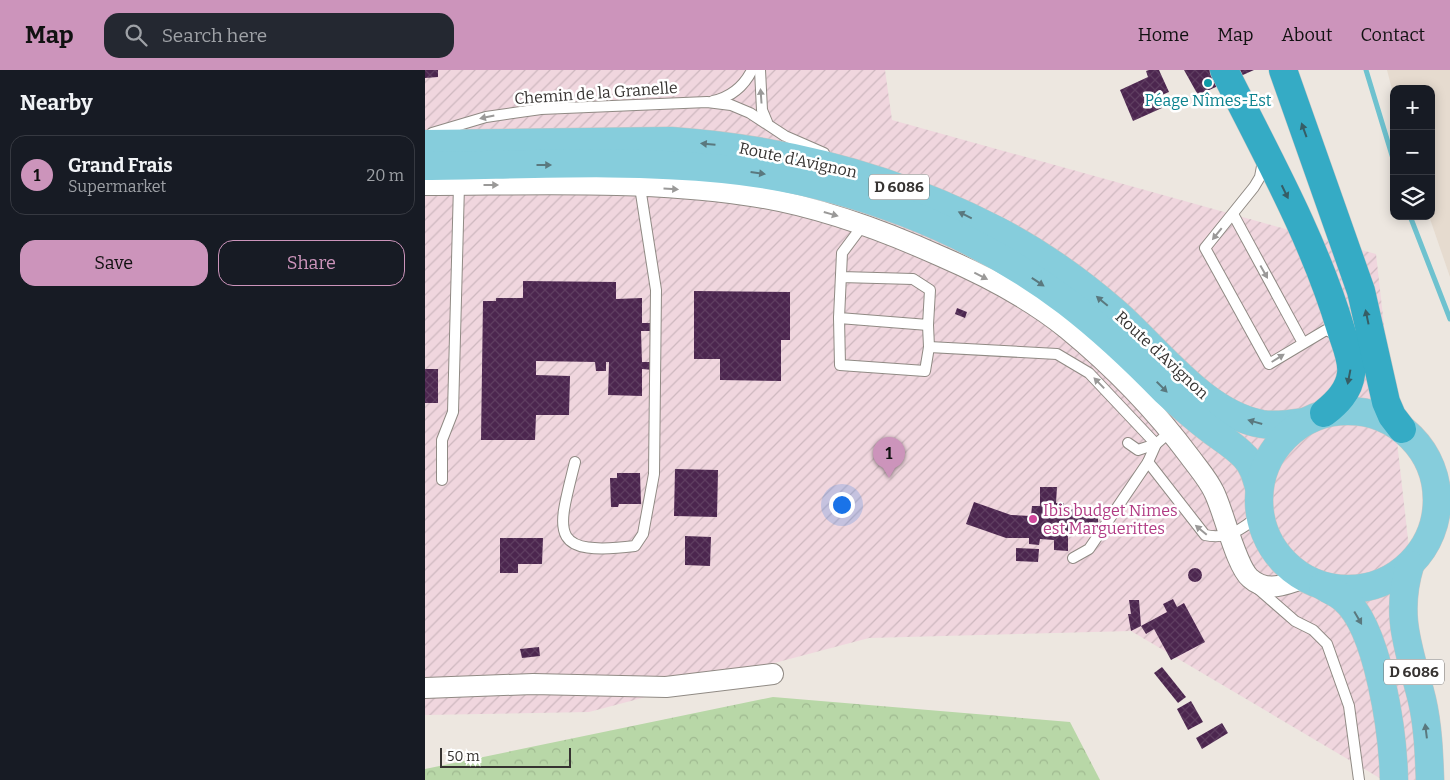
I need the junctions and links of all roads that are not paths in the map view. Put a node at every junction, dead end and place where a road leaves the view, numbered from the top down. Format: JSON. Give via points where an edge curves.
{"nodes":[{"id":1,"x":752,"y":70,"type":"edge"},
{"id":2,"x":760,"y":70,"type":"edge"},
{"id":3,"x":1224,"y":70,"type":"edge"},
{"id":4,"x":1283,"y":70,"type":"edge"},
{"id":5,"x":707,"y":102,"type":"junction"},
{"id":6,"x":767,"y":122,"type":"junction"},
{"id":7,"x":425,"y":135,"type":"edge"},
{"id":8,"x":425,"y":144,"type":"edge"},
{"id":9,"x":1263,"y":147,"type":"junction"},
{"id":10,"x":425,"y":166,"type":"edge"},
{"id":11,"x":884,"y":181,"type":"junction"},
{"id":12,"x":459,"y":185,"type":"junction"},
{"id":13,"x":425,"y":186,"type":"edge"},
{"id":14,"x":640,"y":187,"type":"junction"},
{"id":15,"x":1233,"y":214,"type":"junction"},
{"id":16,"x":863,"y":225,"type":"junction"},
{"id":17,"x":841,"y":277,"type":"junction"},
{"id":18,"x":839,"y":318,"type":"junction"},
{"id":19,"x":928,"y":325,"type":"junction"},
{"id":20,"x":1303,"y":343,"type":"junction"},
{"id":21,"x":929,"y":347,"type":"junction"},
{"id":22,"x":1347,"y":348,"type":"junction"},
{"id":23,"x":1314,"y":418,"type":"junction"},
{"id":24,"x":1402,"y":429,"type":"junction"},
{"id":25,"x":1163,"y":438,"type":"junction"},
{"id":26,"x":1128,"y":443,"type":"dead end"},
{"id":27,"x":575,"y":462,"type":"dead end"},
{"id":28,"x":1148,"y":462,"type":"junction"},
{"id":29,"x":442,"y":480,"type":"dead end"},
{"id":30,"x":1259,"y":487,"type":"junction"},
{"id":31,"x":1259,"y":515,"type":"junction"},
{"id":32,"x":1231,"y":534,"type":"junction"},
{"id":33,"x":1073,"y":558,"type":"dead end"},
{"id":34,"x":1410,"y":565,"type":"junction"},
{"id":35,"x":1245,"y":573,"type":"junction"},
{"id":36,"x":1313,"y":582,"type":"junction"},
{"id":37,"x":773,"y":674,"type":"dead end"},
{"id":38,"x":425,"y":688,"type":"edge"},
{"id":39,"x":1359,"y":780,"type":"edge"},
{"id":40,"x":1394,"y":780,"type":"edge"},
{"id":41,"x":1431,"y":780,"type":"edge"}],
"edges":[{"from":1,"to":5,"type":"lane","via":[[731,95]]},
{"from":6,"to":2,"type":"lane","one_way":true,"via":[[762,110]]},
{"from":3,"to":9,"type":"highway"},
{"from":24,"to":4,"type":"highway","one_way":true,"via":[[1386,402],[1361,291]]},
{"from":5,"to":6,"type":"lane","name":"Chemin de la Granelle","via":[[731,105]]},
{"from":5,"to":7,"type":"lane","name":"Chemin de la Granelle","one_way":true,"via":[[541,109],[486,117]]},
{"from":6,"to":11,"type":"lane","name":"Chemin de la Granelle","via":[[785,136]]},
{"from":11,"to":8,"type":"main road","name":"Route d'Avignon","number":"D 6086","one_way":true,"via":[[780,154],[671,141]]},
{"from":9,"to":15,"type":"lane","via":[[1260,177]]},
{"from":9,"to":22,"type":"highway","one_way":true,"via":[[1313,253],[1333,301]]},
{"from":10,"to":30,"type":"main road","name":"Route d'Avignon","number":"D 6086","one_way":true,"via":[[657,165],[723,169],[822,186],[896,210],[979,246],[1065,301],[1110,337],[1184,409],[1245,457],[1256,474]]},
{"from":23,"to":11,"type":"main road","name":"Route d'Avignon","number":"D 6086","one_way":true,"via":[[1280,425],[1261,424],[1219,406],[1201,394],[1127,322],[1068,275],[983,223]]},
{"from":12,"to":13,"type":"street"},
{"from":12,"to":14,"type":"street","one_way":true},
{"from":12,"to":29,"type":"lane","via":[[453,412],[442,440]]},
{"from":14,"to":16,"type":"street","one_way":true,"via":[[746,195],[811,208]]},
{"from":14,"to":27,"type":"lane","via":[[656,290],[654,474],[643,534],[635,546],[601,550],[577,546],[568,540],[562,530],[563,513]]},
{"from":15,"to":20,"type":"lane","one_way":true},
{"from":15,"to":20,"type":"lane","one_way":true,"via":[[1205,248],[1269,364]]},
{"from":16,"to":17,"type":"lane","via":[[842,253]]},
{"from":16,"to":25,"type":"street","one_way":true,"via":[[955,262],[1066,328],[1121,378]]},
{"from":17,"to":18,"type":"lane"},
{"from":17,"to":19,"type":"lane","via":[[913,279],[930,290]]},
{"from":18,"to":19,"type":"lane"},
{"from":18,"to":21,"type":"lane","via":[[840,365],[925,371]]},
{"from":19,"to":21,"type":"lane"},
{"from":20,"to":22,"type":"lane","via":[[1330,330]]},
{"from":25,"to":21,"type":"lane","one_way":true,"via":[[1089,373],[1057,354]]},
{"from":22,"to":23,"type":"highway","one_way":true,"via":[[1351,364],[1348,384],[1341,398]]},
{"from":23,"to":24,"type":"main road","via":[[1356,411],[1388,420]]},
{"from":23,"to":30,"type":"main road","via":[[1287,434],[1273,449]]},
{"from":24,"to":34,"type":"main road","via":[[1420,447],[1432,470],[1437,495],[1435,521],[1426,545]]},
{"from":25,"to":26,"type":"lane","via":[[1138,450]]},
{"from":25,"to":28,"type":"lane"},
{"from":25,"to":32,"type":"street","via":[[1213,490]]},
{"from":32,"to":28,"type":"lane","one_way":true,"via":[[1213,537],[1199,531]]},
{"from":28,"to":33,"type":"lane","via":[[1089,549]]},
{"from":30,"to":31,"type":"main road"},
{"from":31,"to":32,"type":"lane"},
{"from":31,"to":36,"type":"main road","via":[[1267,539],[1281,560]]},
{"from":32,"to":35,"type":"street"},
{"from":34,"to":36,"type":"main road","via":[[1391,579],[1369,587],[1346,590]]},
{"from":41,"to":34,"type":"main road","number":"D 6086","one_way":true,"via":[[1422,702],[1403,630],[1403,601]]},
{"from":35,"to":36,"type":"street","via":[[1257,583],[1270,587]]},
{"from":35,"to":39,"type":"lane","via":[[1264,595],[1327,644],[1349,706]]},
{"from":36,"to":40,"type":"main road","number":"D 6086","one_way":true,"via":[[1344,598],[1369,643],[1384,694]]},
{"from":37,"to":38,"type":"street","via":[[666,687],[533,684]]}]}
